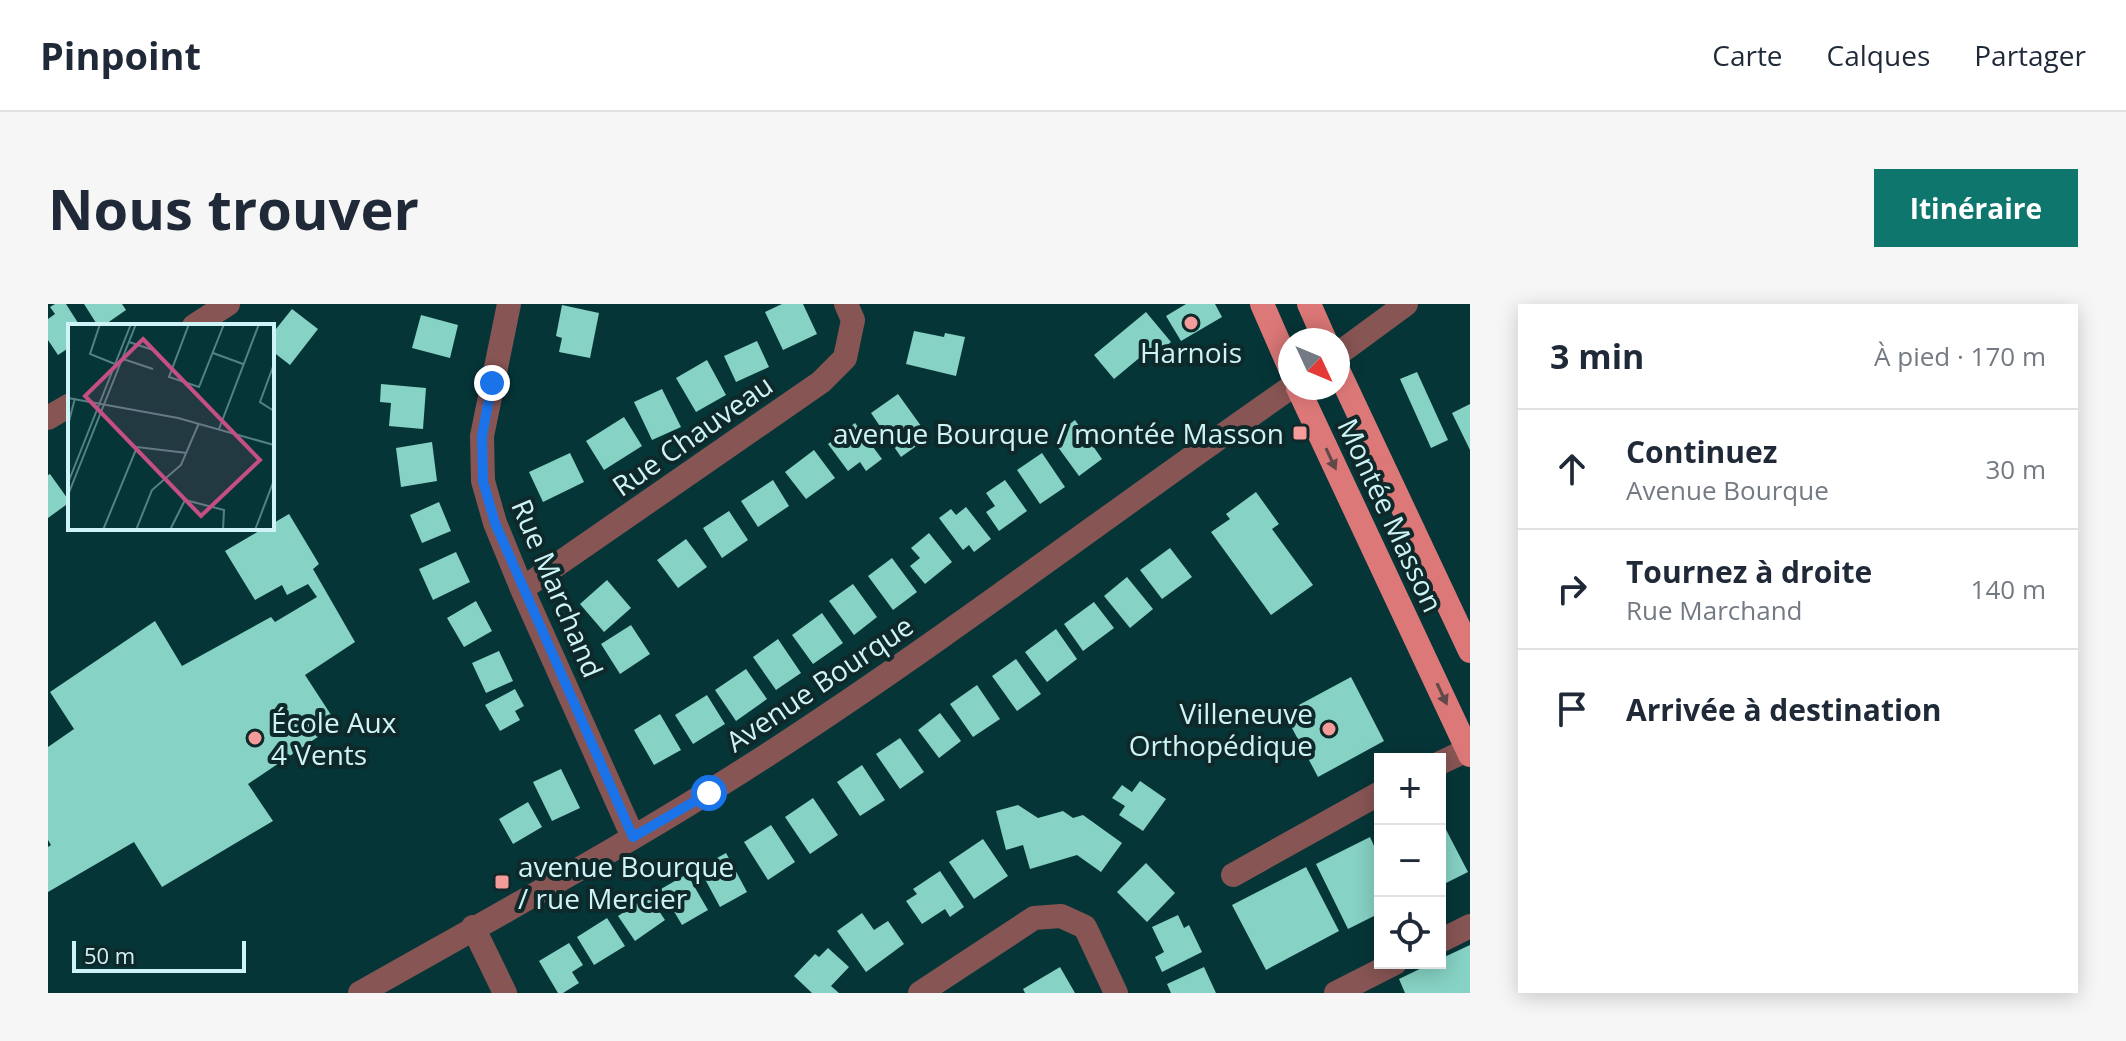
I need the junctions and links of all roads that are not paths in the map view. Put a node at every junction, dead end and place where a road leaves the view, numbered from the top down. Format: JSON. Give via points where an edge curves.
{"nodes":[{"id":1,"x":228,"y":304,"type":"edge"},
{"id":2,"x":509,"y":304,"type":"edge"},
{"id":3,"x":846,"y":304,"type":"edge"},
{"id":4,"x":1262,"y":304,"type":"edge"},
{"id":5,"x":1309,"y":304,"type":"edge"},
{"id":6,"x":1406,"y":304,"type":"edge"},
{"id":7,"x":197,"y":324,"type":"edge"},
{"id":8,"x":1320,"y":328,"type":"edge"},
{"id":9,"x":1278,"y":341,"type":"edge"},
{"id":10,"x":1350,"y":345,"type":"edge"},
{"id":11,"x":1278,"y":396,"type":"edge"},
{"id":12,"x":1350,"y":396,"type":"edge"},
{"id":13,"x":1304,"y":400,"type":"edge"},
{"id":14,"x":68,"y":406,"type":"edge"},
{"id":15,"x":48,"y":418,"type":"edge"},
{"id":16,"x":522,"y":589,"type":"junction"},
{"id":17,"x":1470,"y":651,"type":"edge"},
{"id":18,"x":1469,"y":752,"type":"edge"},
{"id":19,"x":1446,"y":761,"type":"edge"},
{"id":20,"x":1374,"y":796,"type":"edge"},
{"id":21,"x":633,"y":837,"type":"junction"},
{"id":22,"x":1233,"y":875,"type":"dead end"},
{"id":23,"x":1470,"y":926,"type":"edge"},
{"id":24,"x":473,"y":927,"type":"junction"},
{"id":25,"x":1446,"y":938,"type":"edge"},
{"id":26,"x":1383,"y":969,"type":"edge"},
{"id":27,"x":360,"y":993,"type":"edge"},
{"id":28,"x":505,"y":993,"type":"edge"},
{"id":29,"x":920,"y":993,"type":"edge"},
{"id":30,"x":1116,"y":993,"type":"edge"},
{"id":31,"x":1336,"y":993,"type":"edge"}],
"edges":[{"from":1,"to":7,"type":"street"},
{"from":2,"to":16,"type":"street","name":"Rue Marchand","via":[[482,436],[483,481]]},
{"from":3,"to":16,"type":"street","name":"Rue Chauveau","via":[[853,320],[845,358],[821,382]]},
{"from":4,"to":9,"type":"main road"},
{"from":5,"to":8,"type":"main road"},
{"from":6,"to":10,"type":"street"},
{"from":11,"to":21,"type":"street","name":"Avenue Bourque","via":[[826,715]]},
{"from":12,"to":17,"type":"main road","name":"Montée Masson"},
{"from":13,"to":18,"type":"main road","name":"Montée Masson","one_way":true},
{"from":14,"to":15,"type":"street"},
{"from":16,"to":21,"type":"street","name":"Rue Marchand"},
{"from":18,"to":19,"type":"street"},
{"from":20,"to":22,"type":"street"},
{"from":21,"to":24,"type":"street","name":"Avenue Bourque"},
{"from":23,"to":25,"type":"street"},
{"from":24,"to":27,"type":"street","name":"Avenue Bourque"},
{"from":24,"to":28,"type":"street"},
{"from":26,"to":31,"type":"street"},
{"from":29,"to":30,"type":"street","via":[[1034,918],[1061,916],[1085,927]]}]}
